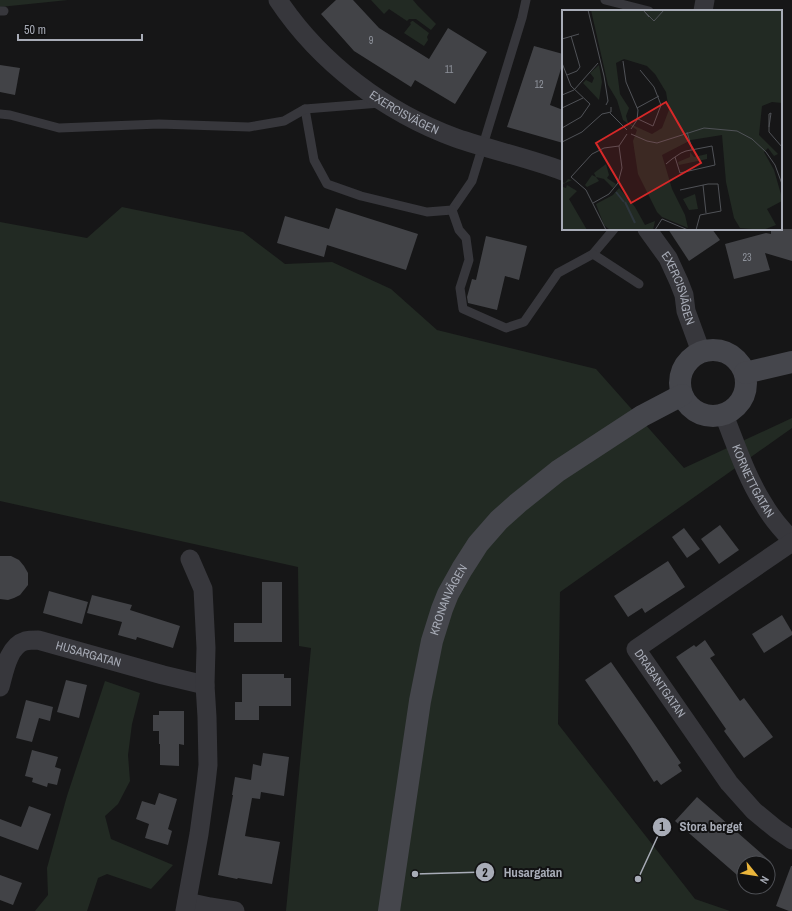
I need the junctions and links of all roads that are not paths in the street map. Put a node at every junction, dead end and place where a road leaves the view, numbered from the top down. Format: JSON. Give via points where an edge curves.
{"nodes":[{"id":1,"x":278,"y":0,"type":"edge"},
{"id":2,"x":526,"y":0,"type":"edge"},
{"id":3,"x":605,"y":0,"type":"edge"},
{"id":4,"x":705,"y":0,"type":"edge"},
{"id":5,"x":645,"y":10,"type":"edge"},
{"id":6,"x":703,"y":10,"type":"edge"},
{"id":7,"x":385,"y":103,"type":"junction"},
{"id":8,"x":305,"y":109,"type":"junction"},
{"id":9,"x":0,"y":114,"type":"edge"},
{"id":10,"x":483,"y":146,"type":"junction"},
{"id":11,"x":562,"y":171,"type":"edge"},
{"id":12,"x":452,"y":210,"type":"junction"},
{"id":13,"x":613,"y":230,"type":"edge"},
{"id":14,"x":648,"y":230,"type":"edge"},
{"id":15,"x":593,"y":254,"type":"junction"},
{"id":16,"x":639,"y":284,"type":"dead end"},
{"id":17,"x":701,"y":352,"type":"junction"},
{"id":18,"x":792,"y":362,"type":"edge"},
{"id":19,"x":745,"y":373,"type":"junction"},
{"id":20,"x":682,"y":395,"type":"junction"},
{"id":21,"x":724,"y":415,"type":"junction"},
{"id":22,"x":792,"y":541,"type":"edge"},
{"id":23,"x":190,"y":559,"type":"dead end"},
{"id":24,"x":205,"y":685,"type":"junction"},
{"id":25,"x":0,"y":688,"type":"edge"},
{"id":26,"x":792,"y":840,"type":"edge"},
{"id":27,"x":186,"y":907,"type":"edge"},
{"id":28,"x":235,"y":911,"type":"edge"},
{"id":29,"x":389,"y":911,"type":"edge"}],
"edges":[{"from":1,"to":7,"type":"street","name":"EXERCISVÄGEN","via":[[314,45],[352,79]]},
{"from":2,"to":10,"type":"lane"},
{"from":3,"to":5,"type":"lane"},
{"from":4,"to":6,"type":"street"},
{"from":7,"to":8,"type":"lane"},
{"from":7,"to":10,"type":"street","name":"EXERCISVÄGEN","via":[[439,131]]},
{"from":8,"to":9,"type":"lane","via":[[284,120],[249,127],[160,124],[59,128]]},
{"from":8,"to":12,"type":"lane","via":[[314,160],[327,184],[361,196],[427,212]]},
{"from":10,"to":11,"type":"street","name":"EXERCISVÄGEN"},
{"from":10,"to":12,"type":"lane","via":[[472,181]]},
{"from":12,"to":15,"type":"lane","via":[[459,230],[466,238],[469,260],[460,288],[463,309],[506,328],[524,322],[558,273]]},
{"from":13,"to":15,"type":"lane"},
{"from":14,"to":17,"type":"street","name":"EXERCISVÄGEN","via":[[668,258],[680,282],[686,311]]},
{"from":15,"to":16,"type":"lane"},
{"from":17,"to":19,"type":"street","via":[[717,350],[731,355],[737,359]]},
{"from":17,"to":20,"type":"street","via":[[690,359],[681,372]]},
{"from":18,"to":19,"type":"street"},
{"from":19,"to":21,"type":"street","via":[[746,386],[741,400]]},
{"from":20,"to":21,"type":"street","via":[[684,401],[695,412],[709,416]]},
{"from":20,"to":29,"type":"street","name":"KRONANVÄGEN","via":[[636,420],[558,471],[499,520],[478,544],[462,569],[448,594],[432,641],[420,701]]},
{"from":21,"to":22,"type":"street","name":"KORNETTGATAN","via":[[757,493]]},
{"from":22,"to":26,"type":"street","name":"DRABANTGATAN","via":[[636,649],[729,783],[754,811]]},
{"from":23,"to":24,"type":"street","via":[[203,589]]},
{"from":24,"to":25,"type":"street","name":"HUSARGATAN","via":[[38,640],[25,641],[16,646],[8,657]]},
{"from":24,"to":27,"type":"street","via":[[208,765]]},
{"from":27,"to":28,"type":"street"}]}
